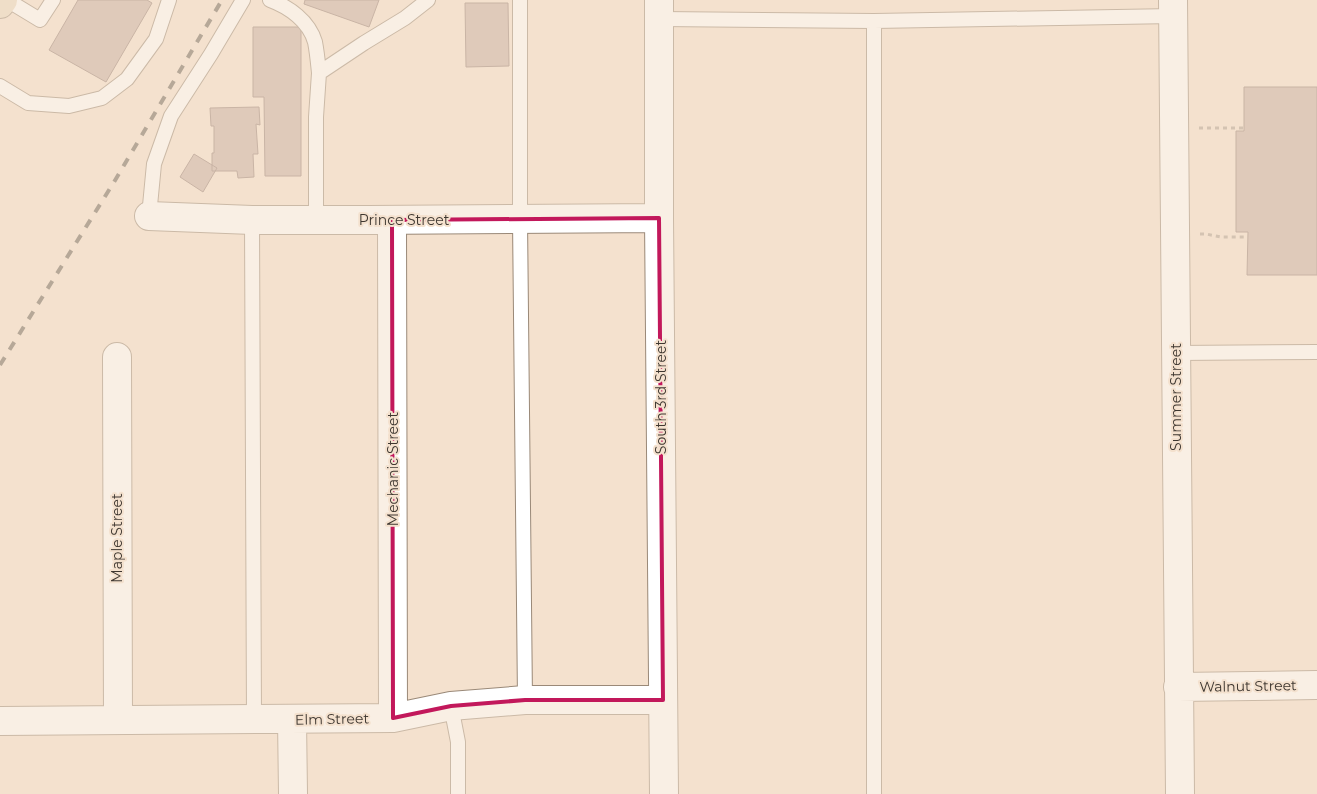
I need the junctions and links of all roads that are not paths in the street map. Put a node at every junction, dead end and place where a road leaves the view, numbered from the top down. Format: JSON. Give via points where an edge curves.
{"nodes":[{"id":1,"x":3,"y":0,"type":"edge"},
{"id":2,"x":7,"y":0,"type":"edge"},
{"id":3,"x":53,"y":0,"type":"edge"},
{"id":4,"x":169,"y":0,"type":"edge"},
{"id":5,"x":243,"y":0,"type":"edge"},
{"id":6,"x":270,"y":0,"type":"edge"},
{"id":7,"x":428,"y":0,"type":"edge"},
{"id":8,"x":520,"y":0,"type":"edge"},
{"id":9,"x":0,"y":4,"type":"edge"},
{"id":10,"x":1173,"y":8,"type":"edge"},
{"id":11,"x":660,"y":10,"type":"edge"},
{"id":12,"x":874,"y":21,"type":"junction"},
{"id":13,"x":319,"y":73,"type":"junction"},
{"id":14,"x":0,"y":86,"type":"edge"},
{"id":15,"x":150,"y":216,"type":"joint"},
{"id":16,"x":659,"y":218,"type":"junction"},
{"id":17,"x":520,"y":219,"type":"junction"},
{"id":18,"x":252,"y":220,"type":"junction"},
{"id":19,"x":316,"y":220,"type":"junction"},
{"id":20,"x":392,"y":220,"type":"junction"},
{"id":21,"x":1317,"y":352,"type":"edge"},
{"id":22,"x":1176,"y":353,"type":"junction"},
{"id":23,"x":116,"y":356,"type":"dead end"},
{"id":24,"x":1317,"y":685,"type":"edge"},
{"id":25,"x":1178,"y":686,"type":"junction"},
{"id":26,"x":525,"y":700,"type":"junction"},
{"id":27,"x":663,"y":700,"type":"junction"},
{"id":28,"x":451,"y":706,"type":"junction"},
{"id":29,"x":393,"y":718,"type":"junction"},
{"id":30,"x":292,"y":719,"type":"junction"},
{"id":31,"x":118,"y":720,"type":"junction"},
{"id":32,"x":254,"y":720,"type":"junction"},
{"id":33,"x":0,"y":721,"type":"edge"},
{"id":34,"x":293,"y":794,"type":"edge"},
{"id":35,"x":458,"y":794,"type":"edge"},
{"id":36,"x":664,"y":794,"type":"edge"},
{"id":37,"x":874,"y":794,"type":"edge"},
{"id":38,"x":1180,"y":794,"type":"edge"}],
"edges":[{"from":1,"to":9,"type":"main road"},
{"from":2,"to":3,"type":"lane","via":[[40,20]]},
{"from":4,"to":14,"type":"lane","via":[[156,39],[126,79],[102,98],[69,106],[28,103]]},
{"from":5,"to":15,"type":"lane","via":[[171,116],[154,164]]},
{"from":6,"to":13,"type":"lane","via":[[280,3],[304,21],[314,41]]},
{"from":7,"to":13,"type":"lane"},
{"from":8,"to":17,"type":"lane"},
{"from":10,"to":12,"type":"lane"},
{"from":10,"to":22,"type":"street","name":"Summer Street"},
{"from":11,"to":12,"type":"lane"},
{"from":11,"to":16,"type":"street","name":"South 3rd Street"},
{"from":12,"to":37,"type":"lane"},
{"from":13,"to":19,"type":"lane"},
{"from":15,"to":18,"type":"street","name":"Prince Street"},
{"from":16,"to":17,"type":"street","name":"Prince Street"},
{"from":16,"to":27,"type":"street","name":"South 3rd Street"},
{"from":17,"to":20,"type":"street","name":"Prince Street"},
{"from":17,"to":26,"type":"lane"},
{"from":18,"to":19,"type":"street","name":"Prince Street"},
{"from":18,"to":32,"type":"lane"},
{"from":19,"to":20,"type":"street","name":"Prince Street"},
{"from":20,"to":29,"type":"street","name":"Mechanic Street"},
{"from":21,"to":22,"type":"lane"},
{"from":22,"to":25,"type":"street","name":"Summer Street"},
{"from":23,"to":31,"type":"street","name":"Maple Street"},
{"from":24,"to":25,"type":"street","name":"Walnut Street"},
{"from":25,"to":38,"type":"street","name":"Summer Street"},
{"from":26,"to":27,"type":"street","name":"Elm Street"},
{"from":26,"to":28,"type":"street","name":"Elm Street"},
{"from":27,"to":36,"type":"street","name":"South 3rd Street"},
{"from":28,"to":29,"type":"street","name":"Elm Street"},
{"from":28,"to":35,"type":"lane","via":[[458,742]]},
{"from":29,"to":30,"type":"street","name":"Elm Street"},
{"from":30,"to":32,"type":"street","name":"Elm Street"},
{"from":30,"to":34,"type":"street"},
{"from":31,"to":32,"type":"street","name":"Elm Street"},
{"from":31,"to":33,"type":"street","name":"Elm Street"}]}
